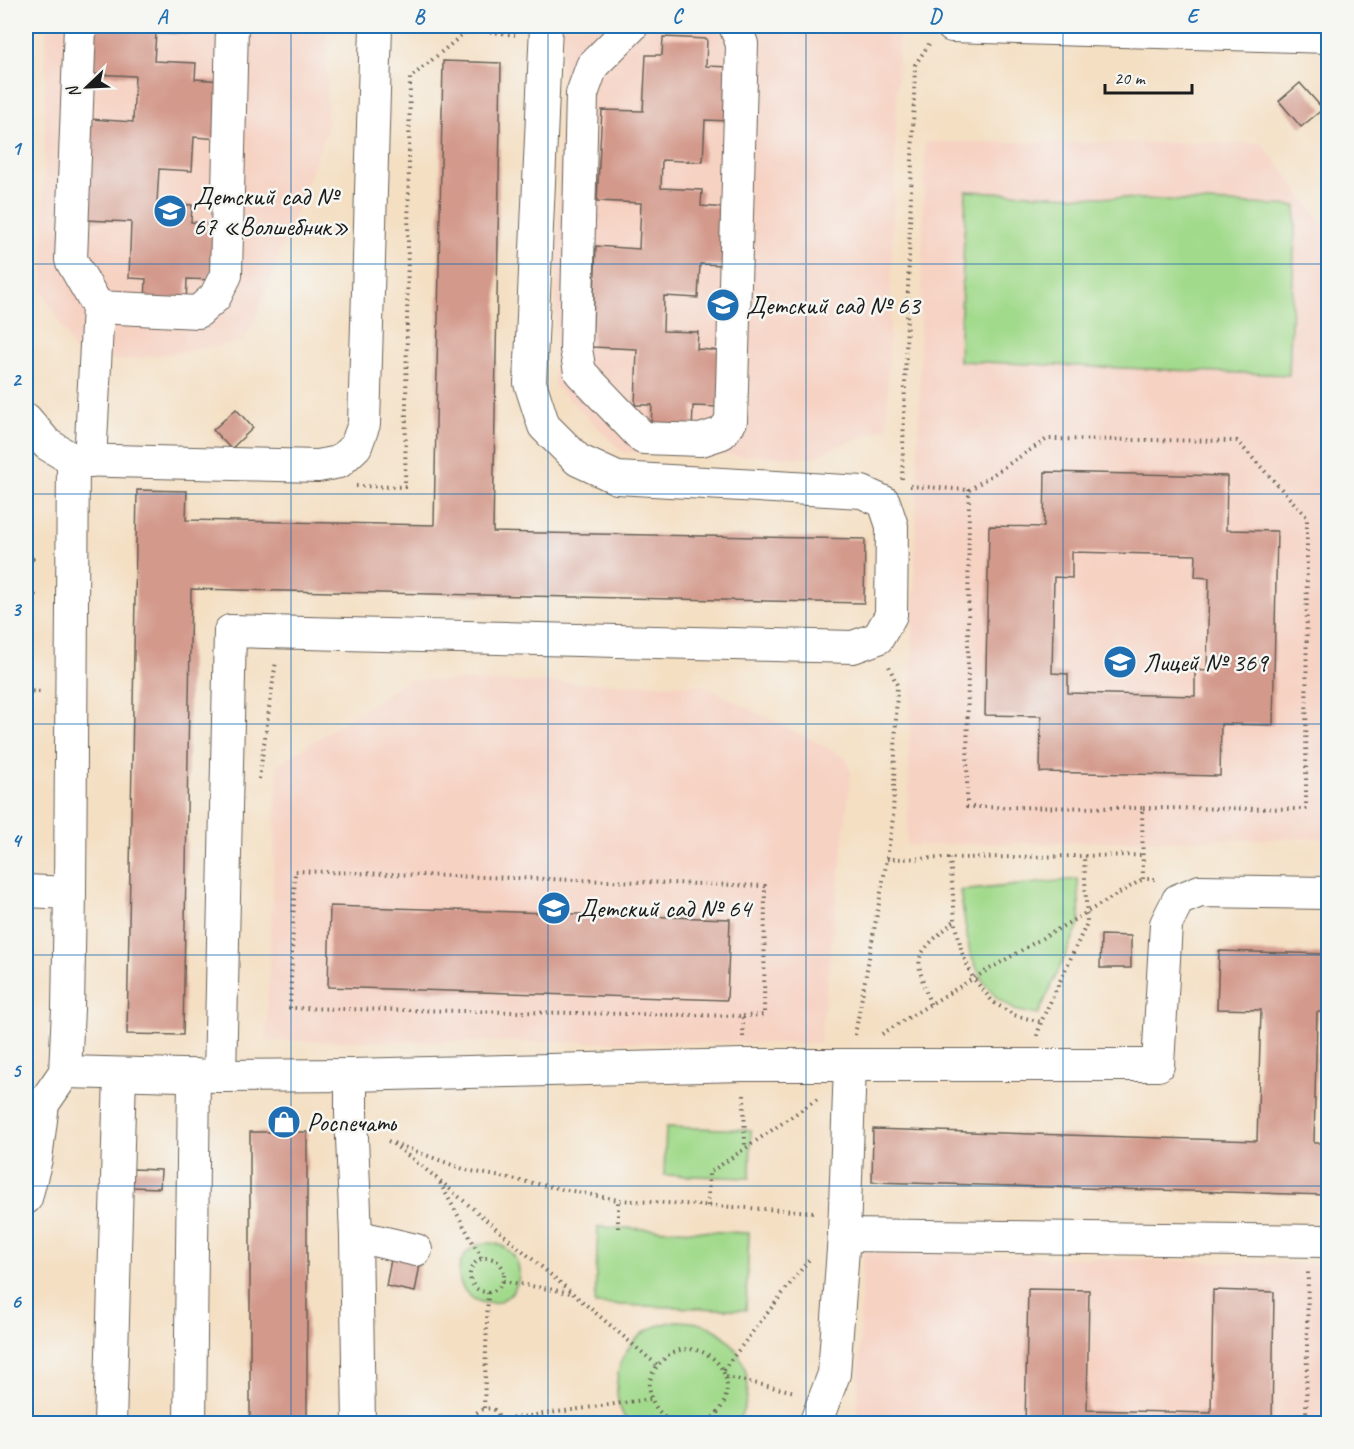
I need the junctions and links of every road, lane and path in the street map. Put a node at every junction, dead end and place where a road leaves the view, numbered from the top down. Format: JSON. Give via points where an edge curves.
{"nodes":[{"id":1,"x":80,"y":26,"type":"edge"},
{"id":2,"x":232,"y":26,"type":"edge"},
{"id":3,"x":376,"y":26,"type":"edge"},
{"id":4,"x":632,"y":26,"type":"edge"},
{"id":5,"x":735,"y":26,"type":"edge"},
{"id":6,"x":470,"y":27,"type":"edge"},
{"id":7,"x":943,"y":30,"type":"edge"},
{"id":8,"x":546,"y":32,"type":"edge"},
{"id":9,"x":1329,"y":37,"type":"edge"},
{"id":10,"x":537,"y":225,"type":"junction"},
{"id":11,"x":592,"y":227,"type":"junction"},
{"id":12,"x":98,"y":307,"type":"junction"},
{"id":13,"x":26,"y":419,"type":"edge"},
{"id":14,"x":81,"y":460,"type":"junction"},
{"id":15,"x":346,"y":486,"type":"dead end"},
{"id":16,"x":969,"y":490,"type":"junction"},
{"id":17,"x":878,"y":638,"type":"junction"},
{"id":18,"x":1142,"y":808,"type":"junction"},
{"id":19,"x":1143,"y":835,"type":"dead end"},
{"id":20,"x":1143,"y":855,"type":"dead end"},
{"id":21,"x":1084,"y":856,"type":"junction"},
{"id":22,"x":950,"y":858,"type":"junction"},
{"id":23,"x":887,"y":859,"type":"junction"},
{"id":24,"x":1143,"y":879,"type":"dead end"},
{"id":25,"x":26,"y":891,"type":"edge"},
{"id":26,"x":70,"y":893,"type":"junction"},
{"id":27,"x":1329,"y":893,"type":"edge"},
{"id":28,"x":1087,"y":913,"type":"junction"},
{"id":29,"x":956,"y":920,"type":"junction"},
{"id":30,"x":973,"y":978,"type":"junction"},
{"id":31,"x":930,"y":1004,"type":"junction"},
{"id":32,"x":743,"y":1016,"type":"junction"},
{"id":33,"x":1041,"y":1022,"type":"junction"},
{"id":34,"x":878,"y":1037,"type":"dead end"},
{"id":35,"x":1035,"y":1040,"type":"dead end"},
{"id":36,"x":742,"y":1043,"type":"dead end"},
{"id":37,"x":850,"y":1065,"type":"junction"},
{"id":38,"x":65,"y":1072,"type":"junction"},
{"id":39,"x":120,"y":1074,"type":"junction"},
{"id":40,"x":351,"y":1075,"type":"junction"},
{"id":41,"x":207,"y":1076,"type":"junction"},
{"id":42,"x":745,"y":1130,"type":"dead end"},
{"id":43,"x":745,"y":1148,"type":"junction"},
{"id":44,"x":438,"y":1179,"type":"junction"},
{"id":45,"x":26,"y":1198,"type":"edge"},
{"id":46,"x":618,"y":1200,"type":"junction"},
{"id":47,"x":708,"y":1206,"type":"junction"},
{"id":48,"x":844,"y":1224,"type":"junction"},
{"id":49,"x":618,"y":1228,"type":"dead end"},
{"id":50,"x":356,"y":1236,"type":"junction"},
{"id":51,"x":1329,"y":1241,"type":"edge"},
{"id":52,"x":416,"y":1250,"type":"dead end"},
{"id":53,"x":816,"y":1251,"type":"dead end"},
{"id":54,"x":482,"y":1259,"type":"junction"},
{"id":55,"x":1308,"y":1267,"type":"dead end"},
{"id":56,"x":504,"y":1281,"type":"junction"},
{"id":57,"x":488,"y":1293,"type":"junction"},
{"id":58,"x":573,"y":1294,"type":"junction"},
{"id":59,"x":657,"y":1365,"type":"junction"},
{"id":60,"x":723,"y":1370,"type":"junction"},
{"id":61,"x":726,"y":1377,"type":"junction"},
{"id":62,"x":651,"y":1399,"type":"junction"},
{"id":63,"x":484,"y":1408,"type":"junction"},
{"id":64,"x":820,"y":1411,"type":"edge"},
{"id":65,"x":500,"y":1422,"type":"edge"},
{"id":66,"x":705,"y":1423,"type":"edge"},
{"id":67,"x":110,"y":1424,"type":"edge"},
{"id":68,"x":190,"y":1424,"type":"edge"},
{"id":69,"x":359,"y":1424,"type":"edge"},
{"id":70,"x":475,"y":1424,"type":"edge"},
{"id":71,"x":674,"y":1424,"type":"edge"},
{"id":72,"x":1306,"y":1424,"type":"edge"}],
"edges":[{"from":1,"to":12,"type":"lane","via":[[71,260]]},
{"from":2,"to":12,"type":"lane","via":[[226,275],[215,297],[198,312]]},
{"from":3,"to":14,"type":"lane","via":[[364,424],[356,446],[339,462],[318,466]]},
{"from":4,"to":11,"type":"lane","via":[[592,66],[582,94]]},
{"from":5,"to":11,"type":"lane","via":[[742,44],[732,421],[722,433],[701,440],[643,438],[580,372],[576,350]]},
{"from":6,"to":8,"type":"path"},
{"from":6,"to":15,"type":"path","via":[[410,78],[405,487]]},
{"from":7,"to":9,"type":"lane"},
{"from":7,"to":16,"type":"path","via":[[915,65],[902,486]]},
{"from":8,"to":10,"type":"lane"},
{"from":10,"to":11,"type":"lane"},
{"from":10,"to":17,"type":"lane","via":[[530,382],[544,426],[578,460],[617,478],[862,492],[884,502],[892,526],[891,615]]},
{"from":12,"to":14,"type":"lane"},
{"from":13,"to":14,"type":"lane","via":[[47,444]]},
{"from":14,"to":26,"type":"lane"},
{"from":16,"to":18,"type":"path","via":[[967,807]]},
{"from":16,"to":18,"type":"path","via":[[1047,439],[1237,441],[1307,517],[1306,809]]},
{"from":17,"to":23,"type":"path","via":[[897,685],[893,818]]},
{"from":17,"to":41,"type":"lane","via":[[853,647],[230,631]]},
{"from":18,"to":19,"type":"path"},
{"from":20,"to":21,"type":"path"},
{"from":21,"to":22,"type":"path"},
{"from":21,"to":28,"type":"path"},
{"from":22,"to":23,"type":"path"},
{"from":22,"to":29,"type":"path"},
{"from":23,"to":37,"type":"path"},
{"from":24,"to":28,"type":"path"},
{"from":25,"to":26,"type":"lane"},
{"from":26,"to":38,"type":"lane"},
{"from":27,"to":37,"type":"lane","via":[[1200,891],[1178,900],[1166,924],[1158,1065]]},
{"from":28,"to":30,"type":"path"},
{"from":28,"to":33,"type":"path","via":[[1087,923]]},
{"from":29,"to":30,"type":"path","via":[[962,953]]},
{"from":29,"to":31,"type":"path","via":[[929,944],[920,958]]},
{"from":30,"to":31,"type":"path"},
{"from":30,"to":33,"type":"path","via":[[993,1002],[1014,1015]]},
{"from":31,"to":34,"type":"path"},
{"from":32,"to":32,"type":"path","via":[[764,1016],[765,886],[295,871],[290,1008]]},
{"from":32,"to":36,"type":"path"},
{"from":33,"to":35,"type":"path"},
{"from":37,"to":40,"type":"lane"},
{"from":37,"to":43,"type":"path","via":[[827,1094]]},
{"from":37,"to":48,"type":"lane"},
{"from":38,"to":39,"type":"lane"},
{"from":38,"to":45,"type":"lane","via":[[43,1104]]},
{"from":39,"to":41,"type":"lane"},
{"from":39,"to":67,"type":"lane"},
{"from":40,"to":41,"type":"lane"},
{"from":40,"to":50,"type":"lane"},
{"from":41,"to":68,"type":"lane"},
{"from":42,"to":43,"type":"path"},
{"from":43,"to":47,"type":"path","via":[[709,1173]]},
{"from":44,"to":46,"type":"path","via":[[388,1141],[466,1170]]},
{"from":44,"to":54,"type":"path"},
{"from":44,"to":58,"type":"path"},
{"from":46,"to":47,"type":"path"},
{"from":46,"to":49,"type":"path"},
{"from":47,"to":48,"type":"path"},
{"from":48,"to":51,"type":"lane"},
{"from":48,"to":64,"type":"lane","via":[[834,1374]]},
{"from":50,"to":52,"type":"lane"},
{"from":50,"to":69,"type":"lane"},
{"from":53,"to":60,"type":"path"},
{"from":54,"to":56,"type":"path","via":[[492,1258],[500,1263]]},
{"from":54,"to":57,"type":"path","via":[[474,1264],[470,1274],[478,1291]]},
{"from":55,"to":72,"type":"path"},
{"from":56,"to":57,"type":"path"},
{"from":56,"to":58,"type":"path"},
{"from":57,"to":63,"type":"path"},
{"from":58,"to":59,"type":"path"},
{"from":59,"to":60,"type":"path","via":[[669,1354],[683,1349],[699,1350]]},
{"from":59,"to":62,"type":"path","via":[[650,1382]]},
{"from":60,"to":61,"type":"path"},
{"from":61,"to":64,"type":"path"},
{"from":61,"to":66,"type":"path","via":[[727,1395],[720,1411]]},
{"from":62,"to":65,"type":"path"},
{"from":62,"to":71,"type":"path","via":[[660,1414]]},
{"from":63,"to":65,"type":"path","via":[[498,1413]]},
{"from":63,"to":70,"type":"path","via":[[476,1413]]}]}
